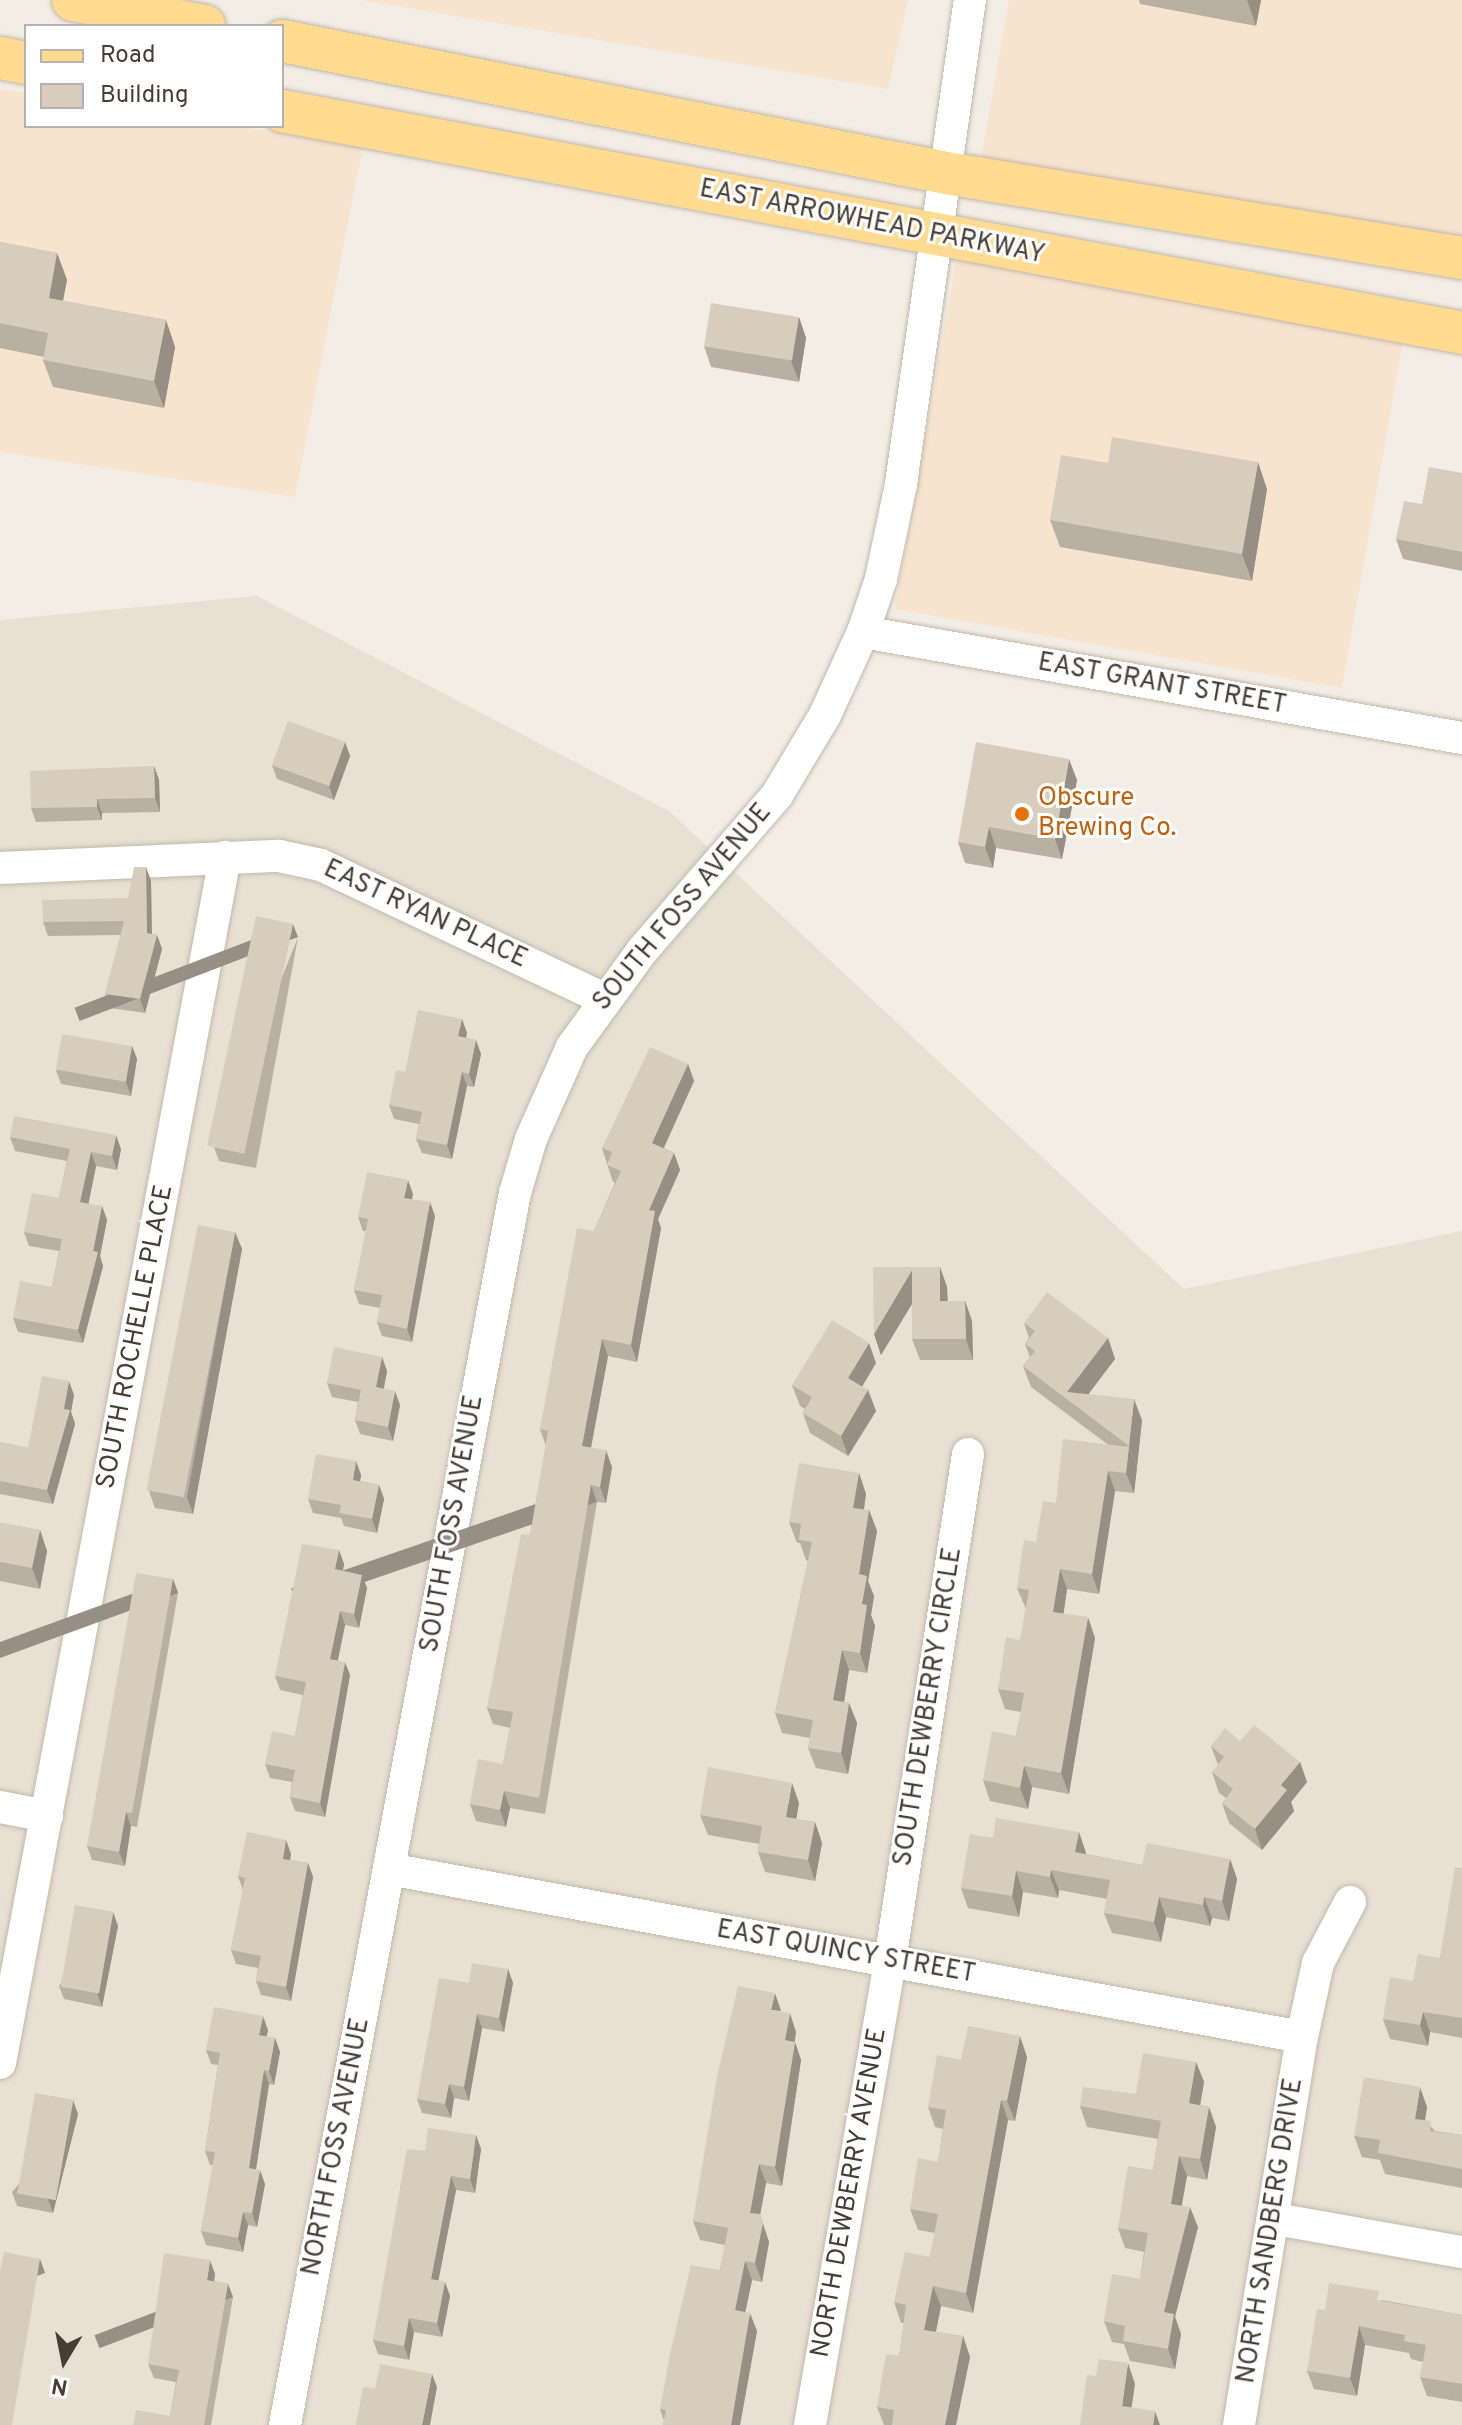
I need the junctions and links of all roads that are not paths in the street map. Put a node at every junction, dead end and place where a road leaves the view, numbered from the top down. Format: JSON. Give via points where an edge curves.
{"nodes":[{"id":1,"x":73,"y":0,"type":"edge"},
{"id":2,"x":970,"y":0,"type":"edge"},
{"id":3,"x":194,"y":24,"type":"edge"},
{"id":4,"x":284,"y":41,"type":"edge"},
{"id":5,"x":0,"y":58,"type":"edge"},
{"id":6,"x":24,"y":63,"type":"edge"},
{"id":7,"x":284,"y":111,"type":"edge"},
{"id":8,"x":946,"y":173,"type":"junction"},
{"id":9,"x":934,"y":236,"type":"junction"},
{"id":10,"x":1462,"y":258,"type":"edge"},
{"id":11,"x":1462,"y":333,"type":"edge"},
{"id":12,"x":863,"y":632,"type":"junction"},
{"id":13,"x":1462,"y":738,"type":"edge"},
{"id":14,"x":225,"y":857,"type":"junction"},
{"id":15,"x":0,"y":868,"type":"edge"},
{"id":16,"x":604,"y":999,"type":"junction"},
{"id":17,"x":968,"y":1454,"type":"dead end"},
{"id":18,"x":0,"y":1807,"type":"edge"},
{"id":19,"x":47,"y":1816,"type":"junction"},
{"id":20,"x":389,"y":1869,"type":"junction"},
{"id":21,"x":1350,"y":1902,"type":"dead end"},
{"id":22,"x":890,"y":1961,"type":"junction"},
{"id":23,"x":1302,"y":2037,"type":"junction"},
{"id":24,"x":0,"y":2063,"type":"edge"},
{"id":25,"x":1276,"y":2219,"type":"junction"},
{"id":26,"x":1462,"y":2252,"type":"edge"},
{"id":27,"x":285,"y":2425,"type":"edge"},
{"id":28,"x":810,"y":2425,"type":"edge"},
{"id":29,"x":1239,"y":2425,"type":"edge"}],
"edges":[{"from":1,"to":3,"type":"main road"},
{"from":2,"to":8,"type":"street","name":"SOUTH FOSS AVENUE"},
{"from":4,"to":8,"type":"main road"},
{"from":5,"to":6,"type":"main road"},
{"from":7,"to":9,"type":"main road","name":"EAST ARROWHEAD PARKWAY"},
{"from":8,"to":9,"type":"street","name":"SOUTH FOSS AVENUE"},
{"from":8,"to":10,"type":"main road"},
{"from":9,"to":11,"type":"main road","name":"EAST ARROWHEAD PARKWAY"},
{"from":9,"to":12,"type":"street","name":"SOUTH FOSS AVENUE","via":[[892,533]]},
{"from":12,"to":13,"type":"street","name":"EAST GRANT STREET"},
{"from":12,"to":16,"type":"street","name":"SOUTH FOSS AVENUE","via":[[813,737],[777,795]]},
{"from":14,"to":15,"type":"street","name":"EAST RYAN PLACE"},
{"from":14,"to":16,"type":"street","name":"EAST RYAN PLACE","via":[[279,856],[321,865]]},
{"from":14,"to":19,"type":"street","name":"SOUTH ROCHELLE PLACE"},
{"from":16,"to":20,"type":"street","name":"SOUTH FOSS AVENUE","via":[[550,1090],[515,1193]]},
{"from":17,"to":22,"type":"street","name":"SOUTH DEWBERRY CIRCLE"},
{"from":18,"to":19,"type":"street"},
{"from":19,"to":24,"type":"street","name":"SOUTH ROCHELLE PLACE"},
{"from":20,"to":22,"type":"street","name":"EAST QUINCY STREET"},
{"from":20,"to":27,"type":"street","name":"NORTH FOSS AVENUE"},
{"from":21,"to":23,"type":"street","name":"NORTH SANDBERG DRIVE","via":[[1318,1963]]},
{"from":22,"to":23,"type":"street","name":"EAST QUINCY STREET"},
{"from":22,"to":28,"type":"street","name":"NORTH DEWBERRY AVENUE"},
{"from":23,"to":25,"type":"street","name":"NORTH SANDBERG DRIVE"},
{"from":25,"to":26,"type":"street"},
{"from":25,"to":29,"type":"street","name":"NORTH SANDBERG DRIVE"}]}
